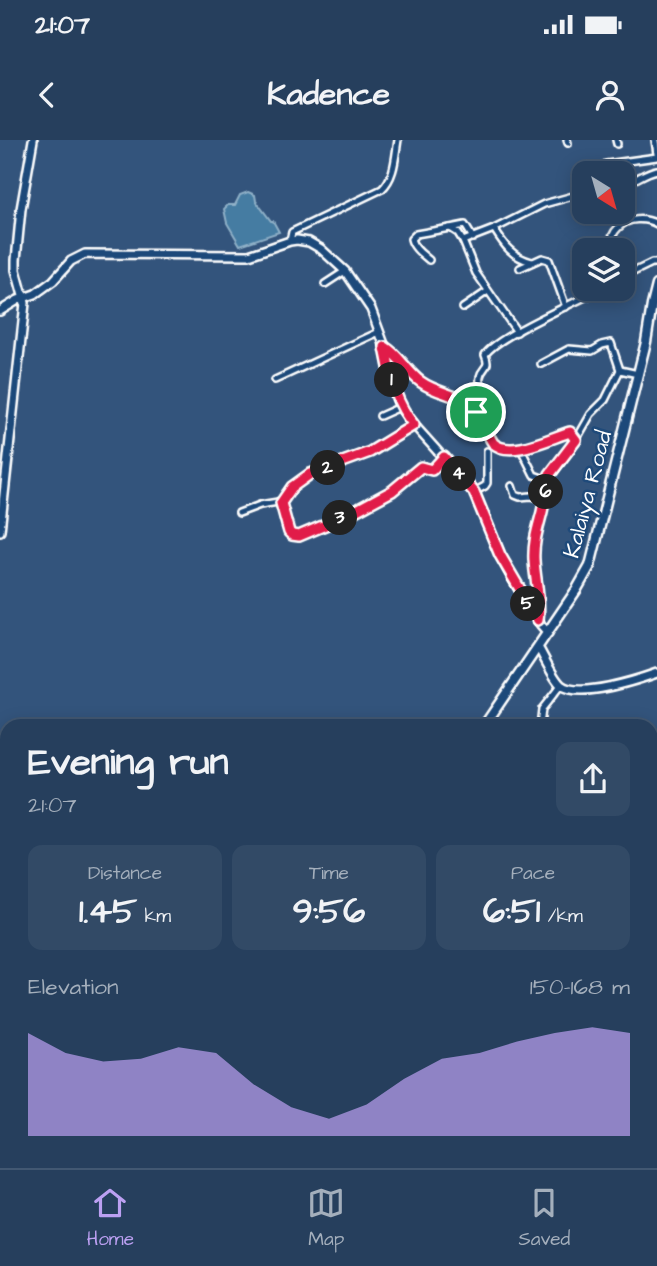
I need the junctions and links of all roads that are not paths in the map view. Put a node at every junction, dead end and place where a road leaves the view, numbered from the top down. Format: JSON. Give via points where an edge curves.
{"nodes":[{"id":1,"x":33,"y":140,"type":"edge"},
{"id":2,"x":398,"y":140,"type":"edge"},
{"id":3,"x":655,"y":140,"type":"edge"},
{"id":4,"x":657,"y":156,"type":"edge"},
{"id":5,"x":626,"y":161,"type":"edge"},
{"id":6,"x":657,"y":170,"type":"edge"},
{"id":7,"x":635,"y":180,"type":"edge"},
{"id":8,"x":572,"y":196,"type":"edge"},
{"id":9,"x":657,"y":224,"type":"edge"},
{"id":10,"x":450,"y":228,"type":"junction"},
{"id":11,"x":494,"y":229,"type":"junction"},
{"id":12,"x":473,"y":238,"type":"junction"},
{"id":13,"x":611,"y":238,"type":"edge"},
{"id":14,"x":290,"y":241,"type":"junction"},
{"id":15,"x":463,"y":241,"type":"junction"},
{"id":16,"x":429,"y":260,"type":"dead end"},
{"id":17,"x":533,"y":262,"type":"junction"},
{"id":18,"x":657,"y":263,"type":"edge"},
{"id":19,"x":520,"y":268,"type":"dead end"},
{"id":20,"x":345,"y":271,"type":"junction"},
{"id":21,"x":635,"y":271,"type":"edge"},
{"id":22,"x":325,"y":284,"type":"dead end"},
{"id":23,"x":657,"y":285,"type":"edge"},
{"id":24,"x":488,"y":291,"type":"junction"},
{"id":25,"x":23,"y":298,"type":"junction"},
{"id":26,"x":578,"y":301,"type":"edge"},
{"id":27,"x":566,"y":307,"type":"junction"},
{"id":28,"x":463,"y":308,"type":"dead end"},
{"id":29,"x":0,"y":311,"type":"edge"},
{"id":30,"x":379,"y":332,"type":"junction"},
{"id":31,"x":517,"y":332,"type":"junction"},
{"id":32,"x":385,"y":347,"type":"junction"},
{"id":33,"x":541,"y":364,"type":"dead end"},
{"id":34,"x":620,"y":370,"type":"junction"},
{"id":35,"x":638,"y":374,"type":"junction"},
{"id":36,"x":275,"y":380,"type":"dead end"},
{"id":37,"x":400,"y":407,"type":"junction"},
{"id":38,"x":476,"y":412,"type":"junction"},
{"id":39,"x":380,"y":416,"type":"dead end"},
{"id":40,"x":414,"y":425,"type":"junction"},
{"id":41,"x":576,"y":440,"type":"junction"},
{"id":42,"x":521,"y":449,"type":"junction"},
{"id":43,"x":487,"y":451,"type":"dead end"},
{"id":44,"x":444,"y":457,"type":"junction"},
{"id":45,"x":548,"y":481,"type":"junction"},
{"id":46,"x":512,"y":486,"type":"dead end"},
{"id":47,"x":474,"y":492,"type":"junction"},
{"id":48,"x":544,"y":499,"type":"junction"},
{"id":49,"x":281,"y":503,"type":"junction"},
{"id":50,"x":239,"y":513,"type":"dead end"},
{"id":51,"x":0,"y":531,"type":"edge"},
{"id":52,"x":538,"y":620,"type":"junction"},
{"id":53,"x":548,"y":633,"type":"junction"},
{"id":54,"x":538,"y":647,"type":"junction"},
{"id":55,"x":657,"y":673,"type":"edge"},
{"id":56,"x":561,"y":685,"type":"junction"},
{"id":57,"x":489,"y":719,"type":"edge"},
{"id":58,"x":541,"y":719,"type":"edge"}],
"edges":[{"from":1,"to":25,"type":"street","via":[[16,260]]},
{"from":2,"to":14,"type":"street","via":[[391,175],[382,189],[292,232]]},
{"from":3,"to":4,"type":"street"},
{"from":4,"to":5,"type":"street"},
{"from":6,"to":7,"type":"street"},
{"from":8,"to":11,"type":"street","via":[[544,204]]},
{"from":9,"to":13,"type":"street","via":[[641,219],[623,224]]},
{"from":10,"to":12,"type":"street","via":[[463,224]]},
{"from":10,"to":15,"type":"street"},
{"from":10,"to":16,"type":"street","via":[[411,239]]},
{"from":11,"to":12,"type":"street"},
{"from":11,"to":17,"type":"street","via":[[514,256]]},
{"from":12,"to":15,"type":"street"},
{"from":14,"to":20,"type":"street","via":[[309,242]]},
{"from":14,"to":25,"type":"street","via":[[249,256],[85,254],[35,294]]},
{"from":15,"to":24,"type":"street"},
{"from":17,"to":19,"type":"street"},
{"from":17,"to":27,"type":"street","via":[[548,260]]},
{"from":18,"to":21,"type":"street"},
{"from":20,"to":22,"type":"street"},
{"from":20,"to":30,"type":"street","via":[[371,309]]},
{"from":23,"to":35,"type":"main road","name":"Kalaiya Road"},
{"from":24,"to":28,"type":"street"},
{"from":24,"to":31,"type":"street"},
{"from":25,"to":29,"type":"street"},
{"from":25,"to":51,"type":"street"},
{"from":26,"to":27,"type":"street"},
{"from":27,"to":31,"type":"street"},
{"from":30,"to":32,"type":"street"},
{"from":30,"to":36,"type":"street"},
{"from":31,"to":38,"type":"street","via":[[486,352],[487,366],[480,381],[488,407]]},
{"from":32,"to":37,"type":"street"},
{"from":32,"to":38,"type":"street","via":[[421,382],[466,401]]},
{"from":33,"to":34,"type":"street","via":[[569,349],[592,351],[611,343]]},
{"from":34,"to":35,"type":"street"},
{"from":34,"to":41,"type":"street","via":[[605,401]]},
{"from":35,"to":53,"type":"main road","name":"Kalaiya Road","via":[[590,566]]},
{"from":37,"to":39,"type":"street"},
{"from":37,"to":40,"type":"street"},
{"from":38,"to":42,"type":"street","via":[[497,447]]},
{"from":40,"to":44,"type":"street"},
{"from":40,"to":49,"type":"street","via":[[370,452],[310,474],[292,487]]},
{"from":41,"to":42,"type":"street","via":[[570,432]]},
{"from":41,"to":45,"type":"street"},
{"from":42,"to":45,"type":"street","via":[[534,475]]},
{"from":43,"to":47,"type":"street","via":[[487,483]]},
{"from":44,"to":47,"type":"street"},
{"from":44,"to":49,"type":"street","via":[[432,470],[421,467],[392,491],[299,536],[289,532]]},
{"from":45,"to":48,"type":"street"},
{"from":46,"to":48,"type":"street","via":[[515,495]]},
{"from":47,"to":52,"type":"street","via":[[500,555]]},
{"from":48,"to":52,"type":"street","via":[[534,541]]},
{"from":49,"to":50,"type":"street"},
{"from":52,"to":53,"type":"street"},
{"from":53,"to":54,"type":"main road","name":"Kalaiya Road"},
{"from":54,"to":56,"type":"street"},
{"from":54,"to":57,"type":"main road","name":"Kalaiya Road"},
{"from":55,"to":56,"type":"street","via":[[611,687],[580,690]]},
{"from":56,"to":58,"type":"street","via":[[542,709]]}]}
